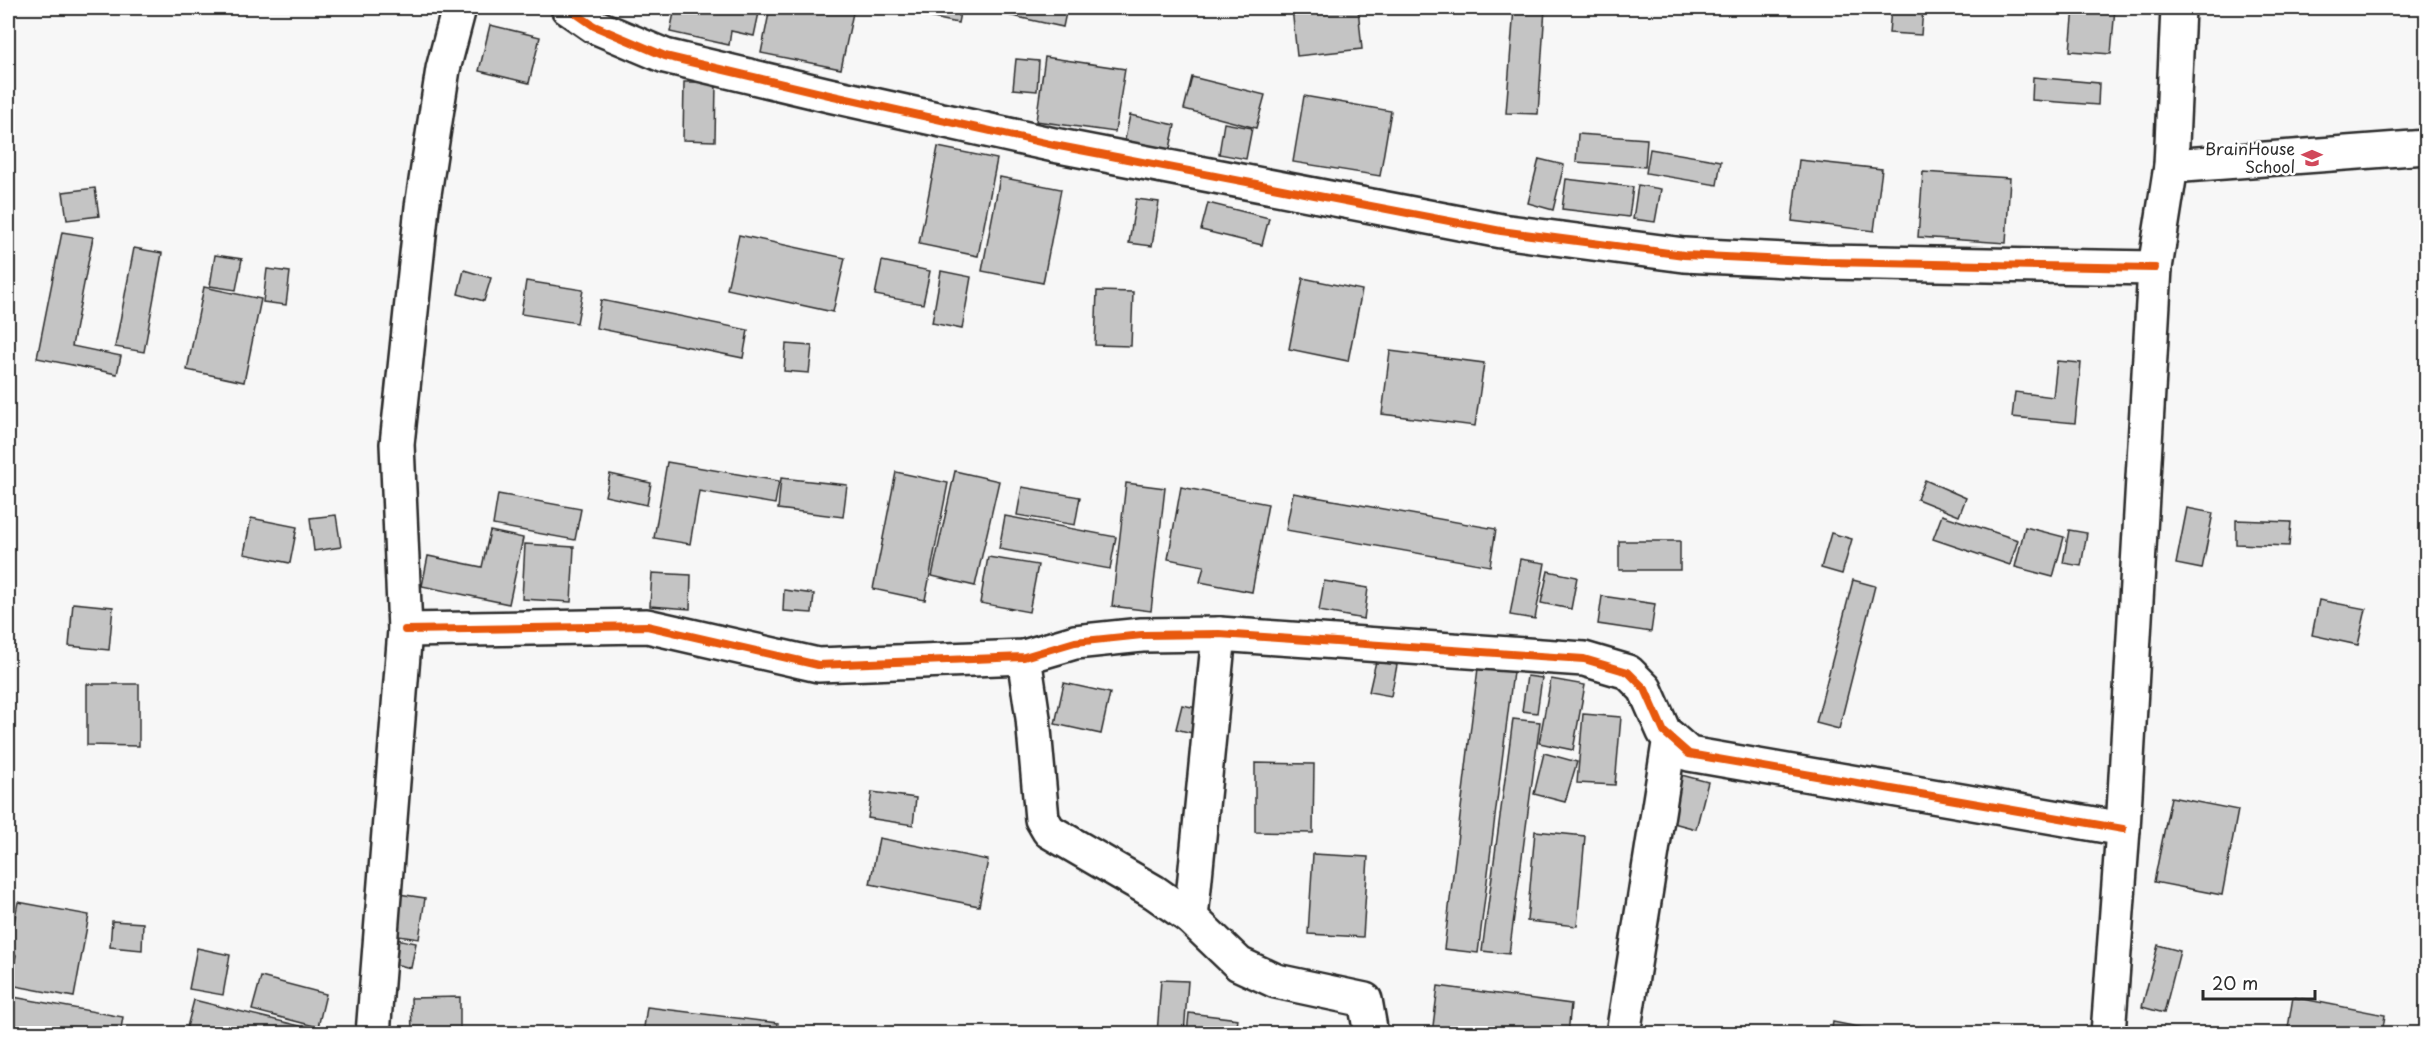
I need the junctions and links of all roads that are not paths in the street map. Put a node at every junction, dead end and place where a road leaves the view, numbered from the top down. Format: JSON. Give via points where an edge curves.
{"nodes":[{"id":1,"x":459,"y":8,"type":"edge"},
{"id":2,"x":568,"y":8,"type":"edge"},
{"id":3,"x":2178,"y":8,"type":"edge"},
{"id":4,"x":2427,"y":147,"type":"edge"},
{"id":5,"x":2171,"y":166,"type":"junction"},
{"id":6,"x":2155,"y":268,"type":"junction"},
{"id":7,"x":405,"y":630,"type":"junction"},
{"id":8,"x":1219,"y":634,"type":"junction"},
{"id":9,"x":1024,"y":657,"type":"junction"},
{"id":10,"x":1670,"y":737,"type":"junction"},
{"id":11,"x":2123,"y":829,"type":"junction"},
{"id":12,"x":1191,"y":918,"type":"junction"},
{"id":13,"x":373,"y":1034,"type":"edge"},
{"id":14,"x":1371,"y":1034,"type":"edge"},
{"id":15,"x":1623,"y":1034,"type":"edge"},
{"id":16,"x":2108,"y":1034,"type":"edge"}],
"edges":[{"from":1,"to":7,"type":"street","via":[[443,69],[422,207],[397,444]]},
{"from":2,"to":6,"type":"street","via":[[594,26],[665,56],[1053,145],[1501,231],[1684,255],[1826,262]]},
{"from":3,"to":5,"type":"street"},
{"from":4,"to":5,"type":"street"},
{"from":5,"to":6,"type":"street"},
{"from":6,"to":11,"type":"street"},
{"from":7,"to":9,"type":"street","via":[[647,626],[819,665]]},
{"from":7,"to":13,"type":"street"},
{"from":8,"to":9,"type":"street","via":[[1142,635],[1075,642]]},
{"from":8,"to":10,"type":"street","via":[[1584,659],[1628,672],[1645,689],[1664,732]]},
{"from":8,"to":12,"type":"street"},
{"from":9,"to":12,"type":"street","via":[[1042,819],[1048,831]]},
{"from":10,"to":11,"type":"street","via":[[1689,754]]},
{"from":10,"to":15,"type":"street"},
{"from":11,"to":16,"type":"street"},
{"from":12,"to":14,"type":"street","via":[[1239,964],[1276,981],[1365,1000]]}]}
